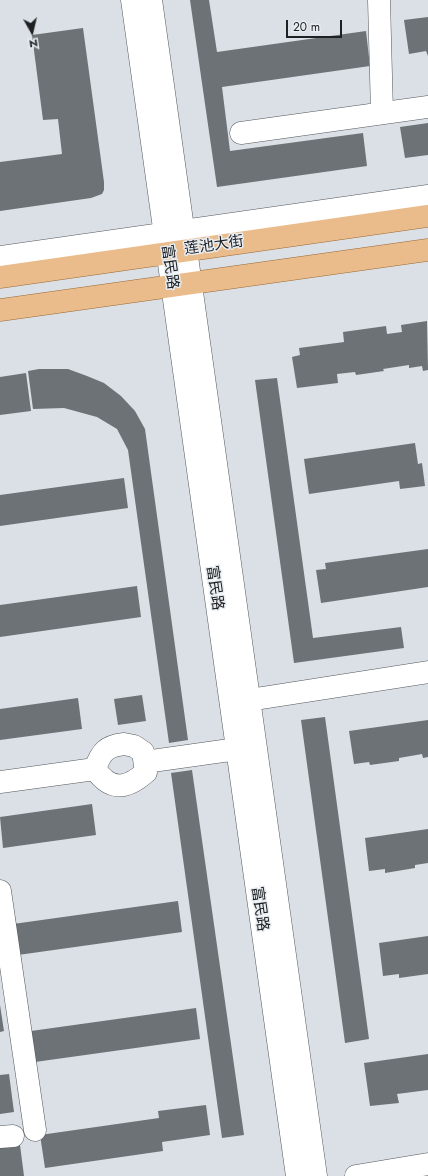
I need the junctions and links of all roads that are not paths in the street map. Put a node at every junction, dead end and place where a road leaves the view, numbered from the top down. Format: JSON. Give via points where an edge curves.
{"nodes":[{"id":1,"x":132,"y":0,"type":"edge"},
{"id":2,"x":151,"y":0,"type":"edge"},
{"id":3,"x":379,"y":0,"type":"edge"},
{"id":4,"x":428,"y":107,"type":"edge"},
{"id":5,"x":382,"y":114,"type":"junction"},
{"id":6,"x":241,"y":133,"type":"dead end"},
{"id":7,"x":428,"y":196,"type":"edge"},
{"id":8,"x":428,"y":216,"type":"edge"},
{"id":9,"x":175,"y":242,"type":"junction"},
{"id":10,"x":428,"y":250,"type":"edge"},
{"id":11,"x":0,"y":257,"type":"edge"},
{"id":12,"x":0,"y":277,"type":"edge"},
{"id":13,"x":181,"y":285,"type":"junction"},
{"id":14,"x":0,"y":310,"type":"edge"},
{"id":15,"x":428,"y":672,"type":"edge"},
{"id":16,"x":249,"y":700,"type":"junction"},
{"id":17,"x":237,"y":750,"type":"junction"},
{"id":18,"x":145,"y":762,"type":"junction"},
{"id":19,"x":95,"y":769,"type":"junction"},
{"id":20,"x":0,"y":782,"type":"edge"},
{"id":21,"x":0,"y":891,"type":"edge"},
{"id":22,"x":36,"y":1130,"type":"dead end"},
{"id":23,"x":428,"y":1164,"type":"edge"},
{"id":24,"x":297,"y":1176,"type":"edge"},
{"id":25,"x":316,"y":1176,"type":"edge"},
{"id":26,"x":356,"y":1176,"type":"edge"}],
"edges":[{"from":1,"to":9,"type":"street","name":"富民路"},
{"from":2,"to":9,"type":"street","name":"富民路"},
{"from":3,"to":5,"type":"street"},
{"from":4,"to":5,"type":"street"},
{"from":5,"to":6,"type":"street"},
{"from":7,"to":9,"type":"street"},
{"from":8,"to":9,"type":"main road","name":"莲池大街"},
{"from":9,"to":11,"type":"street"},
{"from":9,"to":12,"type":"main road","name":"莲池大街"},
{"from":9,"to":13,"type":"street","name":"富民路"},
{"from":10,"to":13,"type":"main road"},
{"from":13,"to":14,"type":"main road"},
{"from":13,"to":16,"type":"street","name":"富民路"},
{"from":13,"to":17,"type":"street","name":"富民路"},
{"from":15,"to":16,"type":"street"},
{"from":16,"to":25,"type":"street","name":"富民路"},
{"from":17,"to":18,"type":"street"},
{"from":17,"to":24,"type":"street","name":"富民路"},
{"from":18,"to":19,"type":"street","via":[[146,772],[135,781],[116,786],[106,782]]},
{"from":18,"to":19,"type":"street","via":[[143,752],[134,746],[116,745],[107,748],[99,756]]},
{"from":19,"to":20,"type":"street"},
{"from":21,"to":22,"type":"street"},
{"from":23,"to":26,"type":"street"}]}
